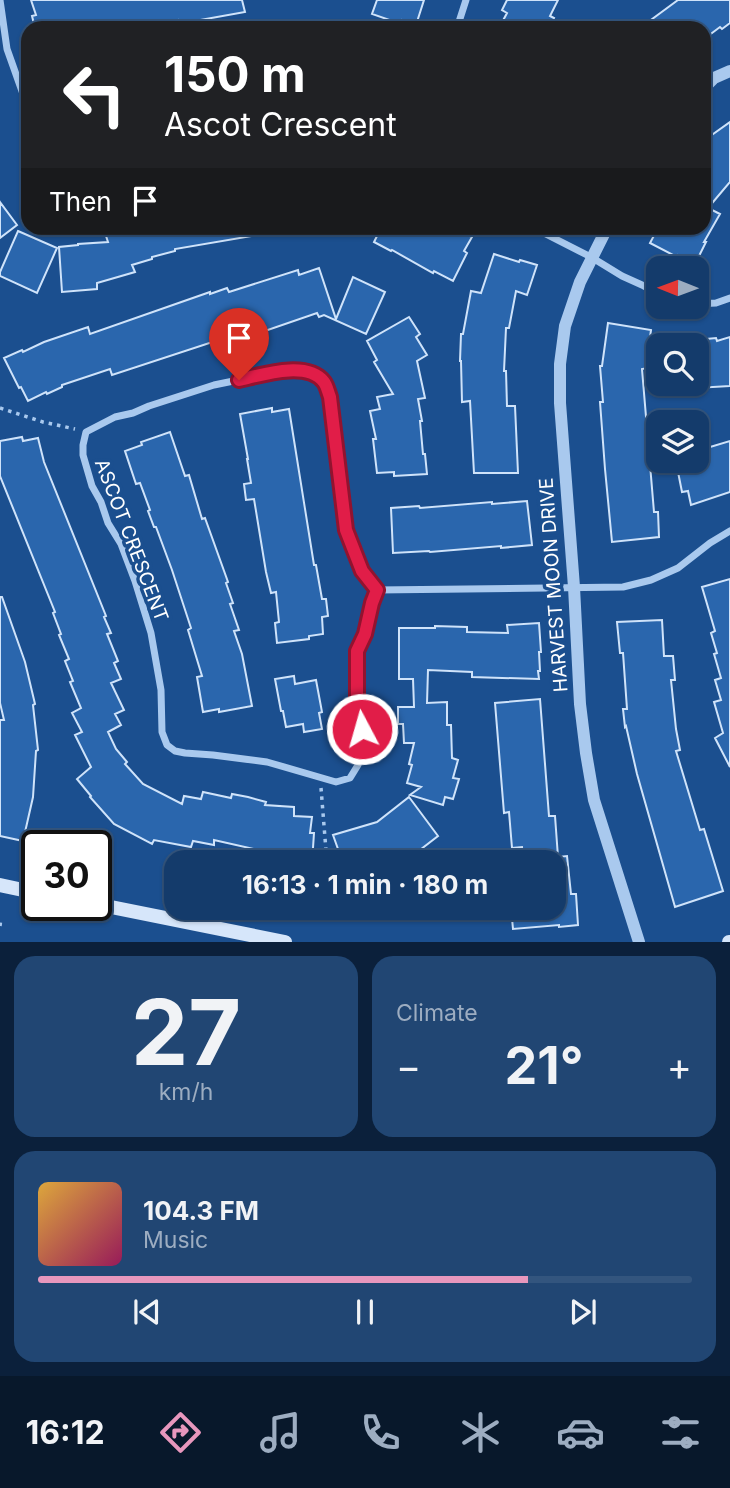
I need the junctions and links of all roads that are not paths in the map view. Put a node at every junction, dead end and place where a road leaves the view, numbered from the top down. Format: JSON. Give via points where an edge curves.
{"nodes":[{"id":1,"x":466,"y":0,"type":"edge"},
{"id":2,"x":0,"y":1,"type":"edge"},
{"id":3,"x":459,"y":21,"type":"edge"},
{"id":4,"x":730,"y":71,"type":"edge"},
{"id":5,"x":711,"y":82,"type":"edge"},
{"id":6,"x":21,"y":88,"type":"edge"},
{"id":7,"x":548,"y":235,"type":"edge"},
{"id":8,"x":603,"y":235,"type":"edge"},
{"id":9,"x":591,"y":257,"type":"junction"},
{"id":10,"x":646,"y":287,"type":"edge"},
{"id":11,"x":730,"y":298,"type":"edge"},
{"id":12,"x":709,"y":303,"type":"edge"},
{"id":13,"x":730,"y":531,"type":"edge"},
{"id":14,"x":574,"y":587,"type":"junction"},
{"id":15,"x":377,"y":590,"type":"junction"},
{"id":16,"x":0,"y":885,"type":"edge"},
{"id":17,"x":21,"y":889,"type":"edge"},
{"id":18,"x":112,"y":907,"type":"edge"},
{"id":19,"x":285,"y":942,"type":"edge"},
{"id":20,"x":639,"y":942,"type":"edge"}],
"edges":[{"from":1,"to":3,"type":"street"},
{"from":2,"to":6,"type":"street","via":[[7,49]]},
{"from":4,"to":5,"type":"street"},
{"from":7,"to":9,"type":"street"},
{"from":8,"to":9,"type":"street","name":"HARVEST MOON DRIVE"},
{"from":9,"to":10,"type":"street"},
{"from":9,"to":14,"type":"street","name":"HARVEST MOON DRIVE","via":[[565,326],[560,364]]},
{"from":11,"to":12,"type":"street"},
{"from":13,"to":14,"type":"street","via":[[678,568],[652,580],[623,587]]},
{"from":14,"to":15,"type":"street"},
{"from":14,"to":20,"type":"street","name":"HARVEST MOON DRIVE","via":[[580,704],[594,800]]},
{"from":15,"to":15,"type":"street","name":"ASCOT CRESCENT","via":[[362,571],[346,530],[330,397],[323,381],[313,373],[287,370],[214,385],[115,417],[86,432],[83,455],[92,486],[135,581],[151,633],[161,691],[162,732],[175,751],[267,762],[336,782],[349,778],[358,765],[361,747],[357,651]]},
{"from":16,"to":17,"type":"main road"},
{"from":18,"to":19,"type":"main road"}]}
